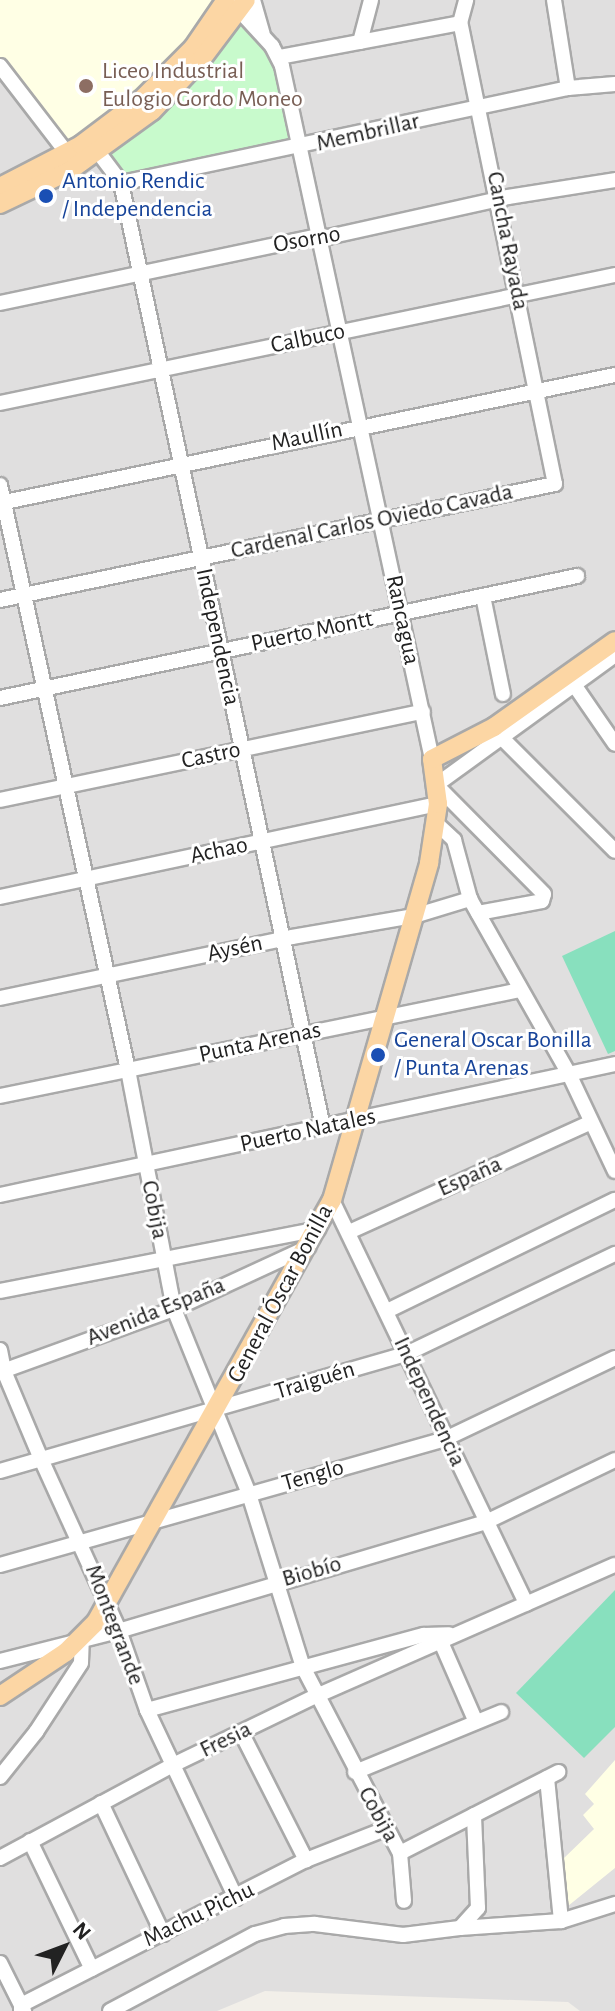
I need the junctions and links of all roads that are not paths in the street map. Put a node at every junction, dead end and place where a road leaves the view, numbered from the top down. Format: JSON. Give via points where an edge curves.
{"nodes":[{"id":1,"x":371,"y":0,"type":"edge"},
{"id":2,"x":466,"y":0,"type":"edge"},
{"id":3,"x":554,"y":0,"type":"edge"},
{"id":4,"x":240,"y":2,"type":"edge"},
{"id":5,"x":460,"y":23,"type":"junction"},
{"id":6,"x":360,"y":42,"type":"junction"},
{"id":7,"x":279,"y":57,"type":"junction"},
{"id":8,"x":0,"y":66,"type":"edge"},
{"id":9,"x":615,"y":84,"type":"edge"},
{"id":10,"x":568,"y":88,"type":"junction"},
{"id":11,"x":479,"y":108,"type":"junction"},
{"id":12,"x":302,"y":147,"type":"junction"},
{"id":13,"x":98,"y":152,"type":"junction"},
{"id":14,"x":67,"y":153,"type":"junction"},
{"id":15,"x":615,"y":180,"type":"edge"},
{"id":16,"x":121,"y":183,"type":"junction"},
{"id":17,"x":0,"y":187,"type":"edge"},
{"id":18,"x":499,"y":199,"type":"junction"},
{"id":19,"x":0,"y":204,"type":"edge"},
{"id":20,"x":319,"y":236,"type":"junction"},
{"id":21,"x":139,"y":273,"type":"junction"},
{"id":22,"x":615,"y":275,"type":"edge"},
{"id":23,"x":518,"y":295,"type":"junction"},
{"id":24,"x":0,"y":303,"type":"edge"},
{"id":25,"x":340,"y":332,"type":"junction"},
{"id":26,"x":160,"y":370,"type":"junction"},
{"id":27,"x":615,"y":375,"type":"edge"},
{"id":28,"x":537,"y":389,"type":"junction"},
{"id":29,"x":0,"y":403,"type":"edge"},
{"id":30,"x":360,"y":426,"type":"junction"},
{"id":31,"x":180,"y":464,"type":"junction"},
{"id":32,"x":555,"y":484,"type":"joint"},
{"id":33,"x":0,"y":485,"type":"edge"},
{"id":34,"x":2,"y":502,"type":"edge"},
{"id":35,"x":380,"y":520,"type":"junction"},
{"id":36,"x":200,"y":558,"type":"junction"},
{"id":37,"x":577,"y":576,"type":"dead end"},
{"id":38,"x":24,"y":595,"type":"junction"},
{"id":39,"x":483,"y":596,"type":"junction"},
{"id":40,"x":0,"y":600,"type":"edge"},
{"id":41,"x":401,"y":614,"type":"junction"},
{"id":42,"x":615,"y":641,"type":"edge"},
{"id":43,"x":221,"y":651,"type":"junction"},
{"id":44,"x":615,"y":655,"type":"edge"},
{"id":45,"x":575,"y":686,"type":"junction"},
{"id":46,"x":45,"y":688,"type":"junction"},
{"id":47,"x":503,"y":694,"type":"dead end"},
{"id":48,"x":0,"y":698,"type":"edge"},
{"id":49,"x":423,"y":712,"type":"junction"},
{"id":50,"x":501,"y":737,"type":"junction"},
{"id":51,"x":615,"y":744,"type":"edge"},
{"id":52,"x":242,"y":749,"type":"junction"},
{"id":53,"x":432,"y":759,"type":"junction"},
{"id":54,"x":66,"y":786,"type":"junction"},
{"id":55,"x":0,"y":800,"type":"edge"},
{"id":56,"x":437,"y":804,"type":"junction"},
{"id":57,"x":261,"y":842,"type":"junction"},
{"id":58,"x":615,"y":851,"type":"edge"},
{"id":59,"x":85,"y":879,"type":"junction"},
{"id":60,"x":0,"y":897,"type":"edge"},
{"id":61,"x":474,"y":906,"type":"junction"},
{"id":62,"x":414,"y":916,"type":"junction"},
{"id":63,"x":283,"y":939,"type":"junction"},
{"id":64,"x":107,"y":975,"type":"junction"},
{"id":65,"x":520,"y":990,"type":"junction"},
{"id":66,"x":0,"y":998,"type":"edge"},
{"id":67,"x":382,"y":1018,"type":"junction"},
{"id":68,"x":303,"y":1034,"type":"junction"},
{"id":69,"x":615,"y":1064,"type":"edge"},
{"id":70,"x":128,"y":1070,"type":"junction"},
{"id":71,"x":570,"y":1076,"type":"junction"},
{"id":72,"x":0,"y":1096,"type":"edge"},
{"id":73,"x":353,"y":1121,"type":"junction"},
{"id":74,"x":591,"y":1122,"type":"junction"},
{"id":75,"x":323,"y":1127,"type":"junction"},
{"id":76,"x":145,"y":1165,"type":"junction"},
{"id":77,"x":615,"y":1171,"type":"edge"},
{"id":78,"x":0,"y":1195,"type":"edge"},
{"id":79,"x":332,"y":1200,"type":"junction"},
{"id":80,"x":615,"y":1200,"type":"edge"},
{"id":81,"x":318,"y":1229,"type":"junction"},
{"id":82,"x":349,"y":1232,"type":"junction"},
{"id":83,"x":309,"y":1246,"type":"junction"},
{"id":84,"x":615,"y":1254,"type":"edge"},
{"id":85,"x":164,"y":1259,"type":"junction"},
{"id":86,"x":0,"y":1291,"type":"edge"},
{"id":87,"x":174,"y":1309,"type":"junction"},
{"id":88,"x":387,"y":1311,"type":"junction"},
{"id":89,"x":0,"y":1350,"type":"edge"},
{"id":90,"x":406,"y":1354,"type":"junction"},
{"id":91,"x":615,"y":1358,"type":"edge"},
{"id":92,"x":2,"y":1371,"type":"edge"},
{"id":93,"x":217,"y":1410,"type":"junction"},
{"id":94,"x":445,"y":1439,"type":"junction"},
{"id":95,"x":41,"y":1459,"type":"junction"},
{"id":96,"x":615,"y":1460,"type":"edge"},
{"id":97,"x":0,"y":1471,"type":"edge"},
{"id":98,"x":249,"y":1494,"type":"junction"},
{"id":99,"x":486,"y":1522,"type":"junction"},
{"id":100,"x":150,"y":1523,"type":"junction"},
{"id":101,"x":82,"y":1543,"type":"junction"},
{"id":102,"x":0,"y":1565,"type":"edge"},
{"id":103,"x":615,"y":1565,"type":"edge"},
{"id":104,"x":277,"y":1582,"type":"junction"},
{"id":105,"x":107,"y":1604,"type":"junction"},
{"id":106,"x":526,"y":1604,"type":"junction"},
{"id":107,"x":119,"y":1630,"type":"junction"},
{"id":108,"x":457,"y":1633,"type":"junction"},
{"id":109,"x":82,"y":1639,"type":"junction"},
{"id":110,"x":441,"y":1642,"type":"junction"},
{"id":111,"x":0,"y":1661,"type":"edge"},
{"id":112,"x":303,"y":1667,"type":"junction"},
{"id":113,"x":0,"y":1696,"type":"edge"},
{"id":114,"x":316,"y":1696,"type":"junction"},
{"id":115,"x":147,"y":1710,"type":"junction"},
{"id":116,"x":501,"y":1712,"type":"dead end"},
{"id":117,"x":476,"y":1722,"type":"junction"},
{"id":118,"x":241,"y":1732,"type":"junction"},
{"id":119,"x":173,"y":1765,"type":"junction"},
{"id":120,"x":355,"y":1772,"type":"junction"},
{"id":121,"x":0,"y":1777,"type":"edge"},
{"id":122,"x":101,"y":1803,"type":"junction"},
{"id":123,"x":474,"y":1815,"type":"junction"},
{"id":124,"x":385,"y":1829,"type":"junction"},
{"id":125,"x":30,"y":1841,"type":"junction"},
{"id":126,"x":400,"y":1853,"type":"junction"},
{"id":127,"x":0,"y":1858,"type":"edge"},
{"id":128,"x":306,"y":1860,"type":"junction"},
{"id":129,"x":236,"y":1898,"type":"junction"},
{"id":130,"x":404,"y":1901,"type":"dead end"},
{"id":131,"x":615,"y":1904,"type":"edge"},
{"id":132,"x":561,"y":1921,"type":"junction"},
{"id":133,"x":460,"y":1928,"type":"junction"},
{"id":134,"x":163,"y":1934,"type":"junction"},
{"id":135,"x":0,"y":1963,"type":"edge"},
{"id":136,"x":92,"y":1969,"type":"junction"},
{"id":137,"x":22,"y":2009,"type":"edge"},
{"id":138,"x":110,"y":2011,"type":"edge"}],
"edges":[{"from":1,"to":6,"type":"street"},
{"from":2,"to":5,"type":"street","name":"Cancha Rayada"},
{"from":3,"to":10,"type":"street"},
{"from":4,"to":7,"type":"street","name":"Rancagua"},
{"from":4,"to":13,"type":"main road","via":[[178,86]]},
{"from":4,"to":14,"type":"main road","via":[[159,83]]},
{"from":5,"to":6,"type":"street"},
{"from":5,"to":11,"type":"street","name":"Cancha Rayada"},
{"from":6,"to":7,"type":"street"},
{"from":7,"to":12,"type":"street","name":"Rancagua"},
{"from":8,"to":14,"type":"street"},
{"from":9,"to":10,"type":"street","name":"Membrillar"},
{"from":10,"to":11,"type":"street","name":"Membrillar"},
{"from":11,"to":12,"type":"street","name":"Membrillar"},
{"from":11,"to":18,"type":"street","name":"Cancha Rayada"},
{"from":12,"to":16,"type":"street","name":"Membrillar"},
{"from":12,"to":20,"type":"street","name":"Rancagua"},
{"from":13,"to":16,"type":"street","name":"Independencia"},
{"from":13,"to":19,"type":"main road"},
{"from":14,"to":17,"type":"main road"},
{"from":15,"to":18,"type":"street","name":"Osorno"},
{"from":16,"to":21,"type":"street","name":"Independencia"},
{"from":18,"to":20,"type":"street","name":"Osorno"},
{"from":18,"to":23,"type":"street","name":"Cancha Rayada"},
{"from":20,"to":21,"type":"street","name":"Osorno"},
{"from":20,"to":25,"type":"street","name":"Rancagua"},
{"from":21,"to":24,"type":"street","name":"Osorno"},
{"from":21,"to":26,"type":"street","name":"Independencia"},
{"from":22,"to":23,"type":"street","name":"Calbuco"},
{"from":23,"to":25,"type":"street","name":"Calbuco"},
{"from":23,"to":28,"type":"street","name":"Cancha Rayada"},
{"from":25,"to":26,"type":"street","name":"Calbuco"},
{"from":25,"to":30,"type":"street","name":"Rancagua"},
{"from":26,"to":29,"type":"street","name":"Calbuco"},
{"from":26,"to":31,"type":"street","name":"Independencia"},
{"from":27,"to":28,"type":"street","name":"Maullín"},
{"from":28,"to":30,"type":"street","name":"Maullín"},
{"from":28,"to":32,"type":"street","name":"Cancha Rayada"},
{"from":30,"to":31,"type":"street","name":"Maullín"},
{"from":30,"to":35,"type":"street","name":"Rancagua"},
{"from":31,"to":34,"type":"street","name":"Maullín"},
{"from":31,"to":36,"type":"street","name":"Independencia"},
{"from":32,"to":35,"type":"street","name":"Cardenal Carlos Oviedo Cavada"},
{"from":33,"to":34,"type":"street","name":"Cobija"},
{"from":34,"to":38,"type":"street","name":"Cobija"},
{"from":35,"to":36,"type":"street","name":"Cardenal Carlos Oviedo Cavada"},
{"from":35,"to":41,"type":"street","name":"Rancagua"},
{"from":36,"to":38,"type":"street","name":"Cardenal Carlos Oviedo Cavada"},
{"from":36,"to":43,"type":"street","name":"Independencia"},
{"from":37,"to":39,"type":"street","name":"Puerto Montt"},
{"from":38,"to":40,"type":"street","name":"Cardenal Carlos Oviedo Cavada"},
{"from":38,"to":46,"type":"street","name":"Cobija"},
{"from":39,"to":41,"type":"street","name":"Puerto Montt"},
{"from":39,"to":47,"type":"street"},
{"from":41,"to":43,"type":"street","name":"Puerto Montt"},
{"from":41,"to":49,"type":"street","name":"Rancagua"},
{"from":42,"to":53,"type":"main road","via":[[494,727]]},
{"from":43,"to":46,"type":"street","name":"Puerto Montt"},
{"from":43,"to":52,"type":"street","name":"Independencia"},
{"from":44,"to":45,"type":"street"},
{"from":45,"to":50,"type":"street"},
{"from":45,"to":51,"type":"street"},
{"from":46,"to":48,"type":"street","name":"Puerto Montt"},
{"from":46,"to":54,"type":"street","name":"Cobija"},
{"from":49,"to":52,"type":"street","name":"Castro"},
{"from":49,"to":53,"type":"street","name":"Rancagua"},
{"from":50,"to":56,"type":"street"},
{"from":50,"to":58,"type":"street"},
{"from":52,"to":54,"type":"street","name":"Castro"},
{"from":52,"to":57,"type":"street","name":"Independencia"},
{"from":53,"to":56,"type":"main road","name":"Rancagua"},
{"from":54,"to":55,"type":"street","name":"Castro"},
{"from":54,"to":59,"type":"street","name":"Cobija"},
{"from":56,"to":57,"type":"street","name":"Achao"},
{"from":56,"to":61,"type":"street","name":"Rancagua"},
{"from":56,"to":61,"type":"street","name":"Aysén","via":[[544,894],[542,901]]},
{"from":56,"to":62,"type":"main road","name":"General Óscar Bonilla"},
{"from":57,"to":59,"type":"street","name":"Achao"},
{"from":57,"to":63,"type":"street","name":"Independencia"},
{"from":59,"to":60,"type":"street","name":"Achao"},
{"from":59,"to":64,"type":"street","name":"Cobija"},
{"from":61,"to":62,"type":"street","name":"Aysén"},
{"from":61,"to":65,"type":"street","name":"Rancagua"},
{"from":62,"to":63,"type":"street","name":"Aysén"},
{"from":62,"to":67,"type":"main road","name":"General Óscar Bonilla"},
{"from":63,"to":64,"type":"street","name":"Aysén"},
{"from":63,"to":68,"type":"street","name":"Independencia"},
{"from":64,"to":66,"type":"street","name":"Aysén"},
{"from":64,"to":70,"type":"street","name":"Cobija"},
{"from":65,"to":67,"type":"street","name":"Punta Arenas"},
{"from":65,"to":71,"type":"street","name":"Rancagua"},
{"from":67,"to":68,"type":"street","name":"Punta Arenas"},
{"from":67,"to":73,"type":"main road","name":"General Óscar Bonilla"},
{"from":68,"to":70,"type":"street","name":"Punta Arenas"},
{"from":68,"to":75,"type":"street","name":"Independencia"},
{"from":69,"to":71,"type":"street","name":"Puerto Natales"},
{"from":70,"to":72,"type":"street","name":"Punta Arenas"},
{"from":70,"to":76,"type":"street","name":"Cobija"},
{"from":71,"to":73,"type":"street","name":"Puerto Natales"},
{"from":71,"to":74,"type":"street","name":"Rancagua"},
{"from":73,"to":75,"type":"street","name":"Puerto Natales"},
{"from":73,"to":79,"type":"main road","name":"General Óscar Bonilla"},
{"from":74,"to":77,"type":"street","name":"Rancagua"},
{"from":74,"to":82,"type":"street","name":"España"},
{"from":75,"to":76,"type":"street","name":"Puerto Natales"},
{"from":76,"to":78,"type":"street","name":"Puerto Natales"},
{"from":76,"to":85,"type":"street","name":"Cobija"},
{"from":79,"to":81,"type":"main road","name":"General Óscar Bonilla"},
{"from":79,"to":82,"type":"street","name":"Independencia"},
{"from":80,"to":88,"type":"street"},
{"from":81,"to":83,"type":"main road","name":"General Óscar Bonilla"},
{"from":81,"to":85,"type":"street"},
{"from":82,"to":88,"type":"street","name":"Independencia"},
{"from":83,"to":87,"type":"street","name":"Avenida España"},
{"from":83,"to":93,"type":"main road","name":"General Óscar Bonilla"},
{"from":84,"to":90,"type":"street","name":"Traiguén"},
{"from":85,"to":86,"type":"street"},
{"from":85,"to":87,"type":"street","name":"Cobija"},
{"from":87,"to":92,"type":"street","name":"Avenida España"},
{"from":87,"to":93,"type":"street","name":"Cobija"},
{"from":88,"to":90,"type":"street","name":"Independencia"},
{"from":89,"to":92,"type":"street","name":"Montegrande"},
{"from":90,"to":93,"type":"street","name":"Traiguén"},
{"from":90,"to":94,"type":"street","name":"Independencia"},
{"from":91,"to":94,"type":"street","name":"Tenglo"},
{"from":92,"to":95,"type":"street","name":"Montegrande"},
{"from":93,"to":95,"type":"street","name":"Traiguén"},
{"from":93,"to":98,"type":"street","name":"Cobija"},
{"from":93,"to":100,"type":"main road","name":"General Óscar Bonilla"},
{"from":94,"to":98,"type":"street","name":"Tenglo"},
{"from":94,"to":99,"type":"street","name":"Independencia"},
{"from":95,"to":97,"type":"street","name":"Traiguén"},
{"from":95,"to":101,"type":"street","name":"Montegrande"},
{"from":96,"to":99,"type":"street","name":"Biobío"},
{"from":98,"to":100,"type":"street","name":"Tenglo"},
{"from":98,"to":104,"type":"street","name":"Cobija"},
{"from":99,"to":104,"type":"street","name":"Biobío"},
{"from":99,"to":106,"type":"street","name":"Independencia"},
{"from":100,"to":101,"type":"street","name":"Tenglo"},
{"from":100,"to":105,"type":"main road","name":"General Óscar Bonilla"},
{"from":101,"to":102,"type":"street","name":"Tenglo"},
{"from":101,"to":105,"type":"street","name":"Montegrande"},
{"from":103,"to":106,"type":"street","name":"Fresia"},
{"from":104,"to":107,"type":"street","name":"Biobío"},
{"from":104,"to":112,"type":"street","name":"Cobija"},
{"from":105,"to":107,"type":"street","name":"Montegrande"},
{"from":105,"to":109,"type":"main road","name":"General Óscar Bonilla"},
{"from":106,"to":108,"type":"street","name":"Fresia"},
{"from":107,"to":109,"type":"street","name":"Biobío"},
{"from":107,"to":115,"type":"street","name":"Montegrande"},
{"from":108,"to":110,"type":"street","name":"Fresia"},
{"from":108,"to":112,"type":"street","name":"Fresia","via":[[424,1635]]},
{"from":109,"to":111,"type":"street","name":"Biobío"},
{"from":109,"to":113,"type":"main road","name":"General Óscar Bonilla"},
{"from":109,"to":121,"type":"street","via":[[81,1663]]},
{"from":110,"to":114,"type":"street","name":"Fresia"},
{"from":110,"to":117,"type":"street"},
{"from":112,"to":114,"type":"street","name":"Cobija"},
{"from":112,"to":115,"type":"street","name":"Fresia"},
{"from":114,"to":118,"type":"street","name":"Fresia"},
{"from":114,"to":120,"type":"street","name":"Cobija"},
{"from":115,"to":119,"type":"street","name":"Montegrande"},
{"from":116,"to":117,"type":"street"},
{"from":117,"to":120,"type":"street"},
{"from":118,"to":119,"type":"street","name":"Fresia"},
{"from":118,"to":128,"type":"street"},
{"from":119,"to":122,"type":"street","name":"Fresia"},
{"from":119,"to":129,"type":"street","name":"Montegrande"},
{"from":120,"to":124,"type":"street","name":"Cobija"},
{"from":122,"to":125,"type":"street","name":"Fresia"},
{"from":122,"to":134,"type":"street"},
{"from":123,"to":126,"type":"street"},
{"from":123,"to":132,"type":"street","via":[[552,1775]]},
{"from":123,"to":133,"type":"street","via":[[478,1908]]},
{"from":124,"to":126,"type":"street","name":"Cobija"},
{"from":124,"to":128,"type":"street","name":"Machu Pichu"},
{"from":125,"to":127,"type":"street","name":"Fresia"},
{"from":125,"to":136,"type":"street"},
{"from":126,"to":130,"type":"street","name":"Cobija"},
{"from":128,"to":129,"type":"street","name":"Machu Pichu"},
{"from":129,"to":134,"type":"street","name":"Machu Pichu"},
{"from":131,"to":132,"type":"street"},
{"from":132,"to":133,"type":"street"},
{"from":133,"to":138,"type":"street","via":[[403,1935],[315,1924],[284,1926],[255,1934]]},
{"from":134,"to":136,"type":"street","name":"Machu Pichu"},
{"from":135,"to":137,"type":"street"},
{"from":136,"to":137,"type":"street","name":"Machu Pichu"}]}
